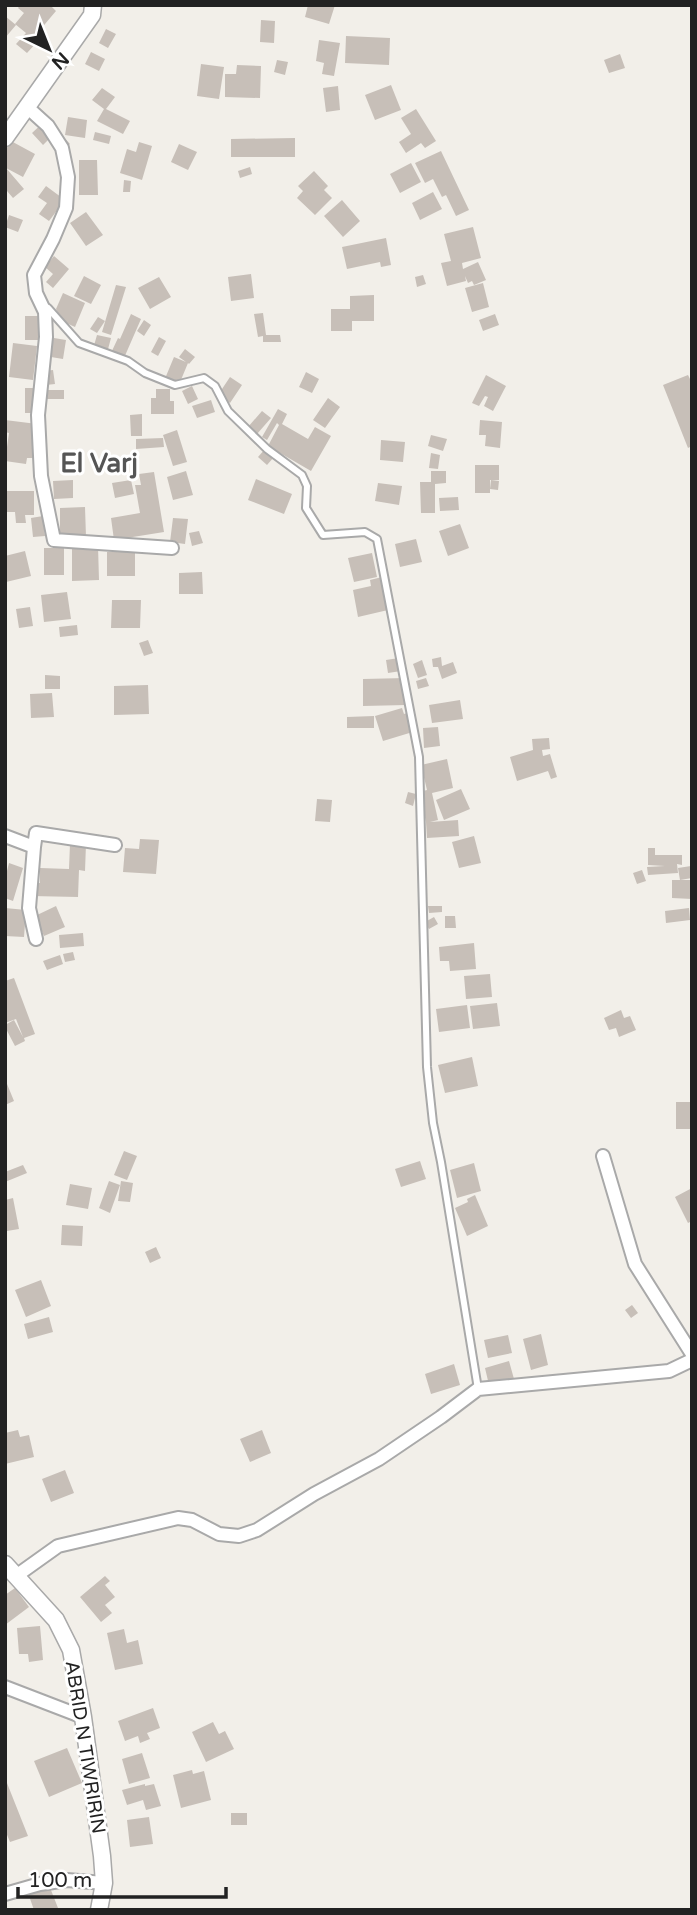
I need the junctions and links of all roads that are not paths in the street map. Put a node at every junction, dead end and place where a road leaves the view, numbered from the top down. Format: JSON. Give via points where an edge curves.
{"nodes":[{"id":1,"x":93,"y":5,"type":"edge"},
{"id":2,"x":27,"y":107,"type":"junction"},
{"id":3,"x":5,"y":138,"type":"edge"},
{"id":4,"x":36,"y":293,"type":"junction"},
{"id":5,"x":172,"y":548,"type":"dead end"},
{"id":6,"x":5,"y":836,"type":"edge"},
{"id":7,"x":115,"y":845,"type":"dead end"},
{"id":8,"x":34,"y":847,"type":"junction"},
{"id":9,"x":36,"y":939,"type":"dead end"},
{"id":10,"x":603,"y":1156,"type":"dead end"},
{"id":11,"x":692,"y":1354,"type":"edge"},
{"id":12,"x":692,"y":1360,"type":"edge"},
{"id":13,"x":478,"y":1389,"type":"junction"},
{"id":14,"x":11,"y":1570,"type":"edge"},
{"id":15,"x":5,"y":1687,"type":"edge"},
{"id":16,"x":83,"y":1717,"type":"junction"},
{"id":17,"x":104,"y":1883,"type":"junction"},
{"id":18,"x":5,"y":1894,"type":"edge"},
{"id":19,"x":99,"y":1910,"type":"edge"}],
"edges":[{"from":1,"to":2,"type":"street","via":[[92,15]]},
{"from":2,"to":3,"type":"street"},
{"from":2,"to":4,"type":"street","via":[[48,126],[62,148],[68,177],[66,208],[34,275]]},
{"from":4,"to":5,"type":"street","via":[[45,312],[46,337],[38,415],[41,476],[54,540]]},
{"from":4,"to":13,"type":"lane","via":[[79,343],[175,385],[204,378],[215,386],[228,411],[302,475],[307,486],[306,508],[323,536],[365,532],[377,539],[419,757],[427,1067]]},
{"from":6,"to":8,"type":"street"},
{"from":7,"to":8,"type":"street","via":[[36,833]]},
{"from":8,"to":9,"type":"street","via":[[29,908]]},
{"from":10,"to":11,"type":"street","via":[[635,1264]]},
{"from":12,"to":13,"type":"street","via":[[669,1371]]},
{"from":13,"to":14,"type":"street","via":[[379,1459],[257,1530],[239,1536],[219,1534],[178,1518],[58,1546]]},
{"from":14,"to":16,"type":"street","name":"ABRID N TIWRIRIN","via":[[56,1620],[71,1650]]},
{"from":15,"to":16,"type":"street"},
{"from":16,"to":17,"type":"street","name":"ABRID N TIWRIRIN"},
{"from":17,"to":18,"type":"street","via":[[67,1880]]},
{"from":17,"to":19,"type":"street","name":"ABRID N TIWRIRIN"}]}
